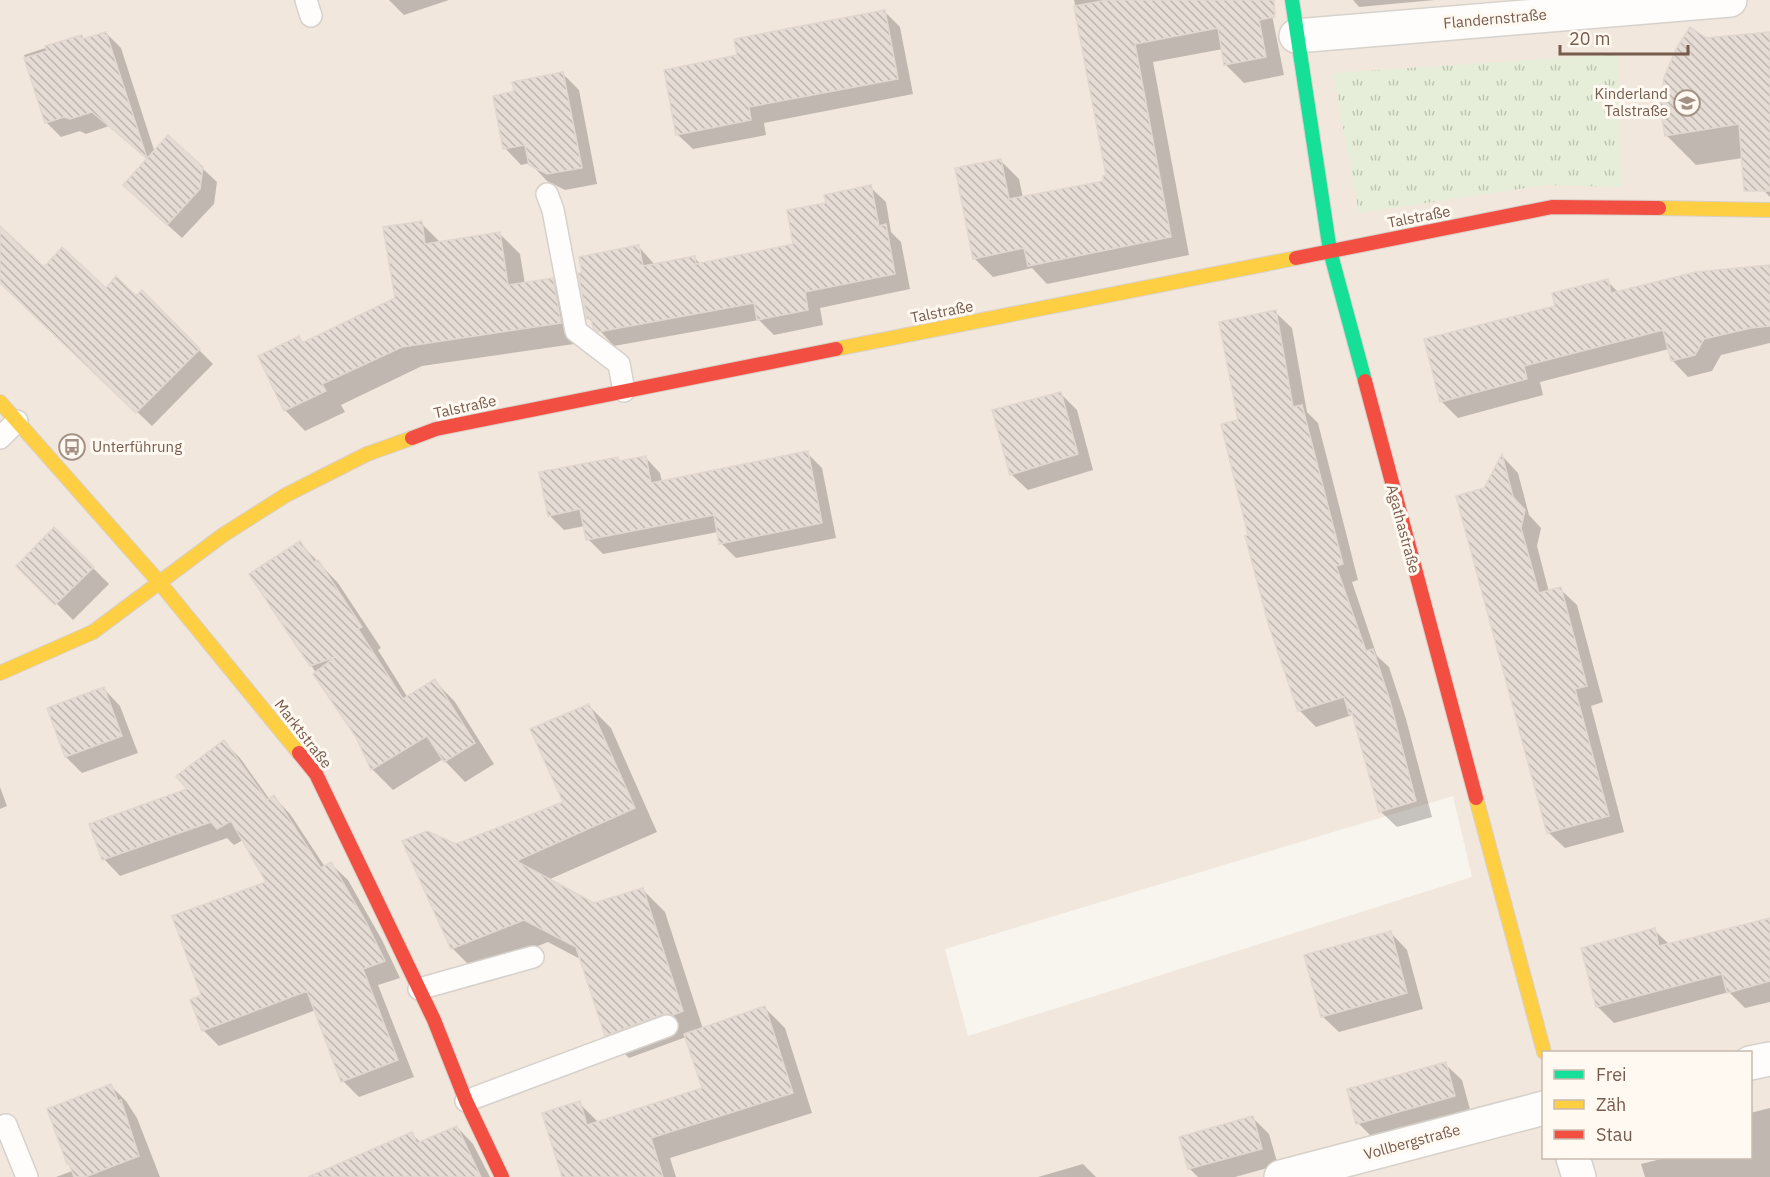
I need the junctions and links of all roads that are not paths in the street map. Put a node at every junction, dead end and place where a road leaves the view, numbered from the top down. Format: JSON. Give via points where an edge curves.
{"nodes":[{"id":1,"x":1292,"y":0,"type":"edge"},
{"id":2,"x":1730,"y":0,"type":"edge"},
{"id":3,"x":1296,"y":36,"type":"junction"},
{"id":4,"x":547,"y":194,"type":"dead end"},
{"id":5,"x":1770,"y":210,"type":"edge"},
{"id":6,"x":1330,"y":251,"type":"junction"},
{"id":7,"x":624,"y":391,"type":"junction"},
{"id":8,"x":0,"y":402,"type":"edge"},
{"id":9,"x":17,"y":421,"type":"junction"},
{"id":10,"x":0,"y":438,"type":"edge"},
{"id":11,"x":159,"y":582,"type":"junction"},
{"id":12,"x":0,"y":673,"type":"edge"},
{"id":13,"x":532,"y":957,"type":"dead end"},
{"id":14,"x":419,"y":989,"type":"junction"},
{"id":15,"x":667,"y":1026,"type":"dead end"},
{"id":16,"x":1543,"y":1051,"type":"edge"},
{"id":17,"x":1770,"y":1059,"type":"edge"},
{"id":18,"x":1752,"y":1063,"type":"edge"},
{"id":19,"x":466,"y":1101,"type":"junction"},
{"id":20,"x":1542,"y":1109,"type":"edge"},
{"id":21,"x":6,"y":1125,"type":"dead end"},
{"id":22,"x":1573,"y":1159,"type":"edge"},
{"id":23,"x":27,"y":1177,"type":"edge"},
{"id":24,"x":502,"y":1177,"type":"edge"},
{"id":25,"x":1281,"y":1177,"type":"edge"},
{"id":26,"x":1579,"y":1177,"type":"edge"}],
"edges":[{"from":1,"to":3,"type":"street","name":"Agathastraße"},
{"from":2,"to":3,"type":"street","name":"Flandernstraße"},
{"from":3,"to":6,"type":"street","name":"Agathastraße"},
{"from":4,"to":7,"type":"lane","via":[[576,331],[619,364]]},
{"from":5,"to":6,"type":"street","name":"Talstraße","via":[[1552,207]]},
{"from":6,"to":7,"type":"street","name":"Talstraße"},
{"from":6,"to":16,"type":"street","name":"Agathastraße"},
{"from":7,"to":11,"type":"street","name":"Talstraße","via":[[405,438],[286,495]]},
{"from":8,"to":9,"type":"street","name":"Marktstraße"},
{"from":9,"to":10,"type":"lane"},
{"from":9,"to":11,"type":"street","name":"Marktstraße"},
{"from":11,"to":12,"type":"street","name":"Talstraße","via":[[93,632]]},
{"from":11,"to":14,"type":"street","name":"Marktstraße","via":[[316,774]]},
{"from":13,"to":14,"type":"lane"},
{"from":14,"to":19,"type":"street","name":"Marktstraße"},
{"from":15,"to":19,"type":"lane"},
{"from":17,"to":18,"type":"street"},
{"from":19,"to":24,"type":"street","name":"Marktstraße"},
{"from":20,"to":25,"type":"street","name":"Vollbergstraße"},
{"from":21,"to":23,"type":"lane"},
{"from":22,"to":26,"type":"street"}]}
